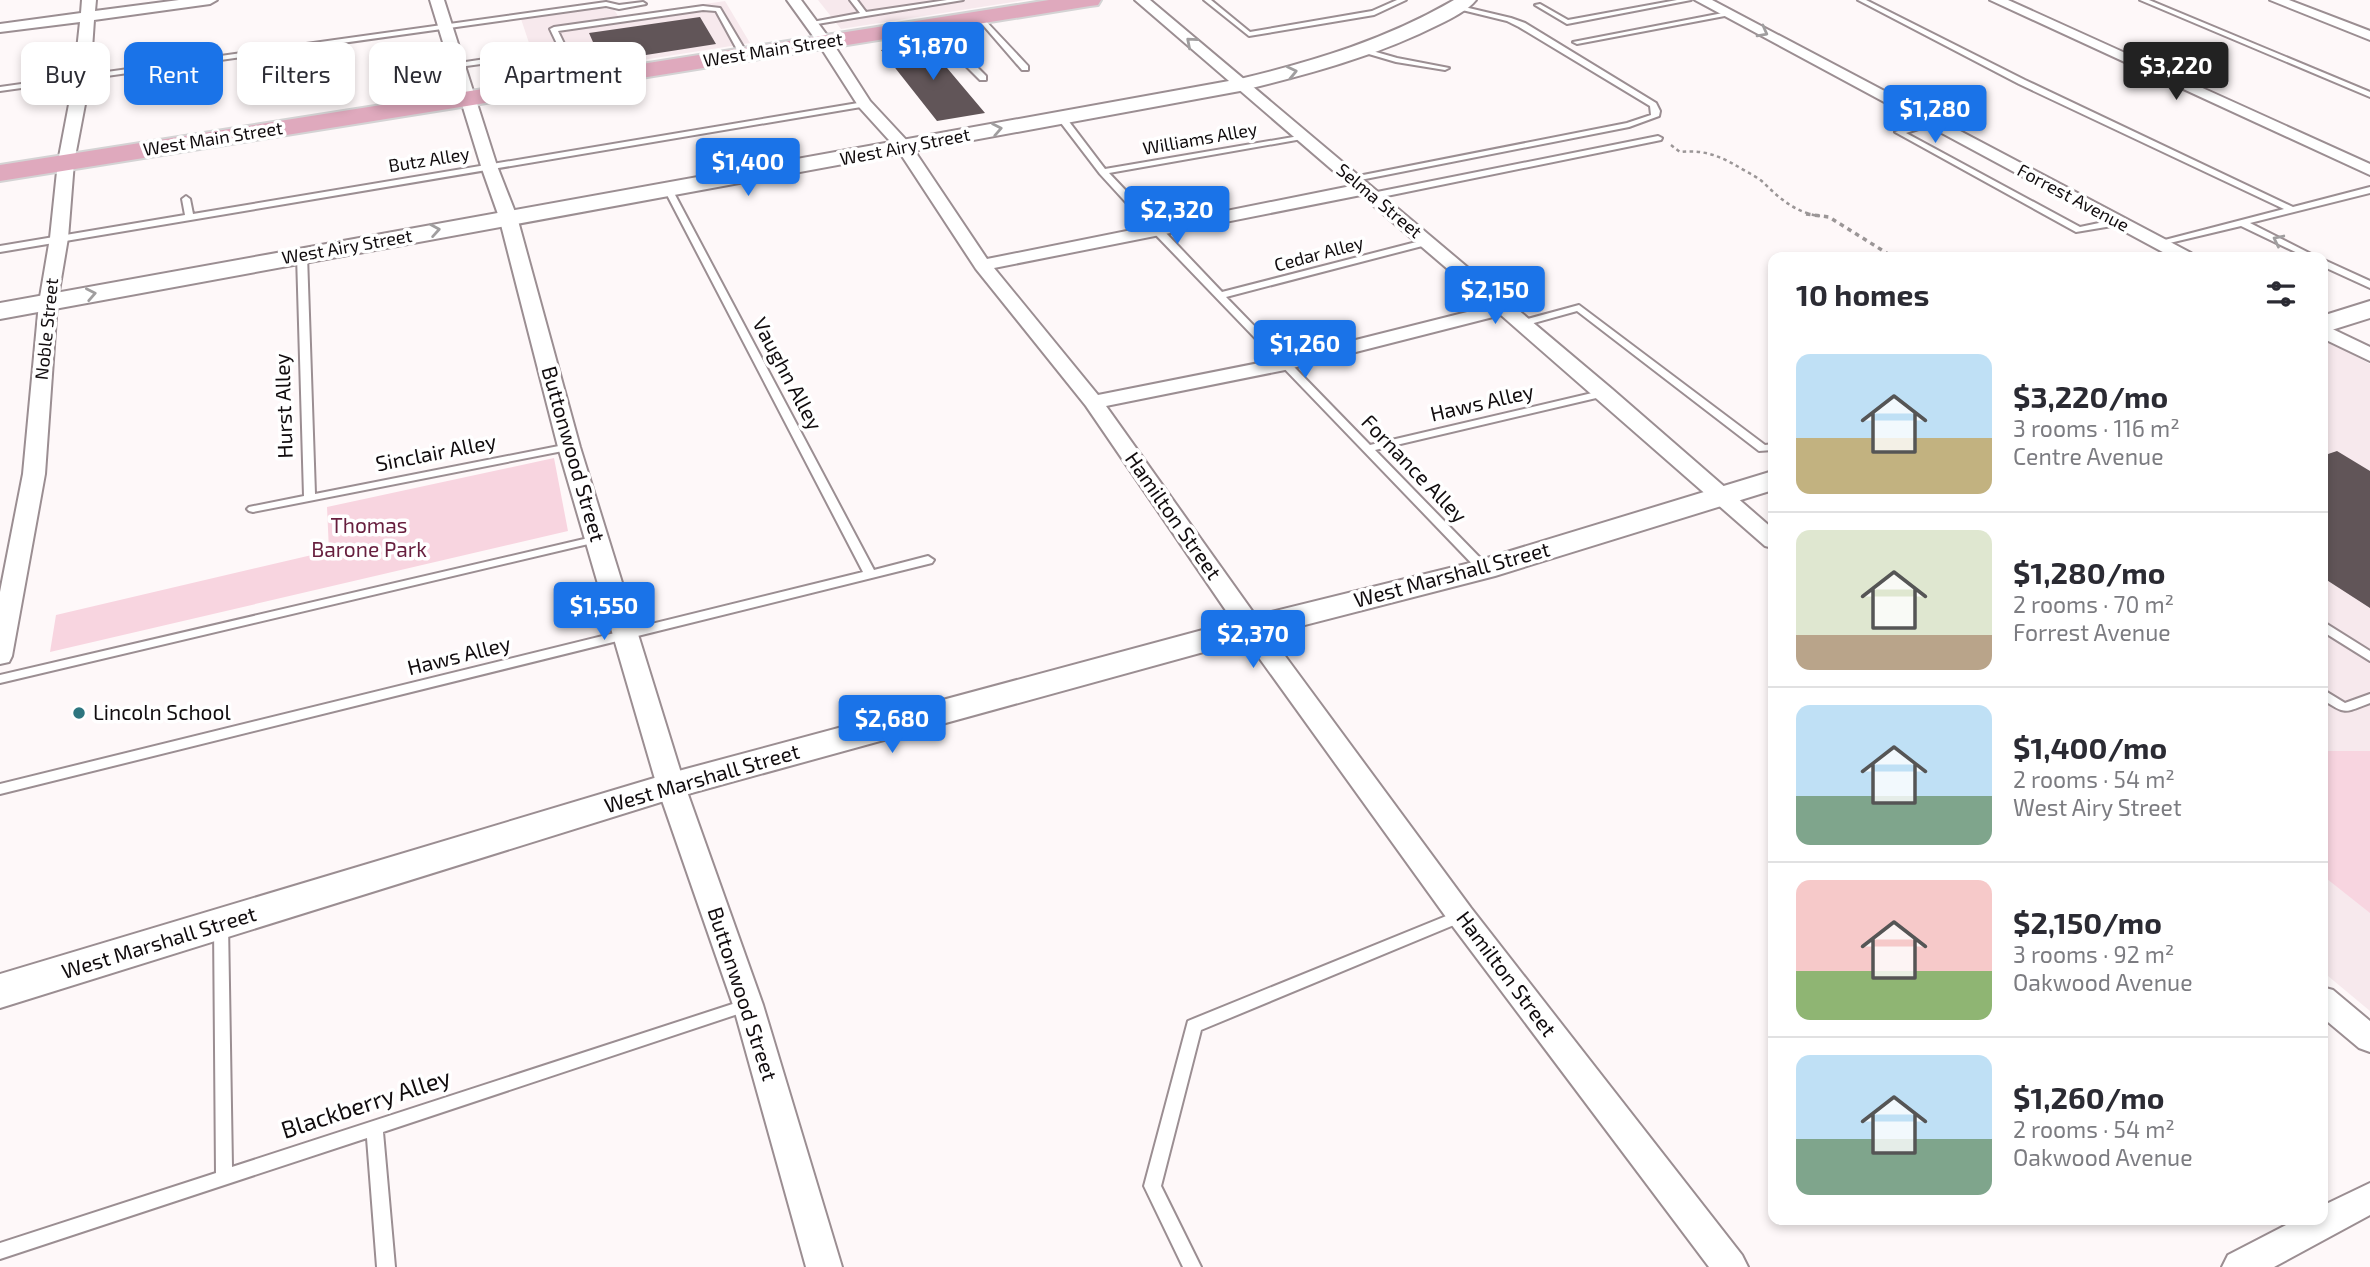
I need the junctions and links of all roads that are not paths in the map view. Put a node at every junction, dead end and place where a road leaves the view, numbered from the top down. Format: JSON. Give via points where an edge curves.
{"nodes":[{"id":1,"x":210,"y":0,"type":"edge"},
{"id":2,"x":437,"y":0,"type":"edge"},
{"id":3,"x":709,"y":0,"type":"edge"},
{"id":4,"x":794,"y":0,"type":"edge"},
{"id":5,"x":853,"y":0,"type":"edge"},
{"id":6,"x":960,"y":0,"type":"edge"},
{"id":7,"x":1090,"y":0,"type":"edge"},
{"id":8,"x":1142,"y":0,"type":"edge"},
{"id":9,"x":1207,"y":0,"type":"edge"},
{"id":10,"x":1403,"y":0,"type":"edge"},
{"id":11,"x":1688,"y":0,"type":"edge"},
{"id":12,"x":1702,"y":0,"type":"edge"},
{"id":13,"x":1861,"y":0,"type":"edge"},
{"id":14,"x":1997,"y":0,"type":"edge"},
{"id":15,"x":2143,"y":0,"type":"edge"},
{"id":16,"x":2277,"y":0,"type":"edge"},
{"id":17,"x":1676,"y":1,"type":"edge"},
{"id":18,"x":642,"y":2,"type":"edge"},
{"id":19,"x":1058,"y":2,"type":"edge"},
{"id":20,"x":1028,"y":4,"type":"edge"},
{"id":21,"x":1462,"y":4,"type":"edge"},
{"id":22,"x":1538,"y":5,"type":"dead end"},
{"id":23,"x":89,"y":8,"type":"edge"},
{"id":24,"x":864,"y":14,"type":"junction"},
{"id":25,"x":1728,"y":14,"type":"junction"},
{"id":26,"x":979,"y":18,"type":"junction"},
{"id":27,"x":447,"y":25,"type":"junction"},
{"id":28,"x":930,"y":25,"type":"junction"},
{"id":29,"x":0,"y":29,"type":"edge"},
{"id":30,"x":818,"y":32,"type":"junction"},
{"id":31,"x":2370,"y":36,"type":"edge"},
{"id":32,"x":1577,"y":41,"type":"dead end"},
{"id":33,"x":86,"y":42,"type":"edge"},
{"id":34,"x":452,"y":42,"type":"edge"},
{"id":35,"x":560,"y":42,"type":"edge"},
{"id":36,"x":1365,"y":50,"type":"junction"},
{"id":37,"x":744,"y":55,"type":"junction"},
{"id":38,"x":1025,"y":68,"type":"dead end"},
{"id":39,"x":1445,"y":68,"type":"dead end"},
{"id":40,"x":646,"y":70,"type":"edge"},
{"id":41,"x":110,"y":74,"type":"edge"},
{"id":42,"x":983,"y":78,"type":"dead end"},
{"id":43,"x":1240,"y":85,"type":"junction"},
{"id":44,"x":21,"y":86,"type":"edge"},
{"id":45,"x":466,"y":86,"type":"edge"},
{"id":46,"x":0,"y":89,"type":"edge"},
{"id":47,"x":2370,"y":95,"type":"edge"},
{"id":48,"x":480,"y":96,"type":"edge"},
{"id":49,"x":470,"y":98,"type":"junction"},
{"id":50,"x":864,"y":104,"type":"junction"},
{"id":51,"x":77,"y":105,"type":"edge"},
{"id":52,"x":1061,"y":117,"type":"junction"},
{"id":53,"x":1933,"y":123,"type":"junction"},
{"id":54,"x":1302,"y":137,"type":"junction"},
{"id":55,"x":1658,"y":138,"type":"road end"},
{"id":56,"x":904,"y":147,"type":"junction"},
{"id":57,"x":66,"y":162,"type":"junction"},
{"id":58,"x":489,"y":166,"type":"junction"},
{"id":59,"x":2370,"y":170,"type":"edge"},
{"id":60,"x":0,"y":173,"type":"edge"},
{"id":61,"x":1103,"y":173,"type":"junction"},
{"id":62,"x":1363,"y":188,"type":"junction"},
{"id":63,"x":2370,"y":190,"type":"edge"},
{"id":64,"x":670,"y":191,"type":"junction"},
{"id":65,"x":186,"y":199,"type":"dead end"},
{"id":66,"x":2291,"y":210,"type":"junction"},
{"id":67,"x":189,"y":216,"type":"junction"},
{"id":68,"x":508,"y":217,"type":"junction"},
{"id":69,"x":2118,"y":222,"type":"junction"},
{"id":70,"x":2242,"y":223,"type":"junction"},
{"id":71,"x":1156,"y":230,"type":"junction"},
{"id":72,"x":59,"y":238,"type":"junction"},
{"id":73,"x":1427,"y":242,"type":"junction"},
{"id":74,"x":2160,"y":244,"type":"junction"},
{"id":75,"x":0,"y":248,"type":"edge"},
{"id":76,"x":2175,"y":252,"type":"edge"},
{"id":77,"x":2303,"y":252,"type":"edge"},
{"id":78,"x":302,"y":255,"type":"junction"},
{"id":79,"x":982,"y":265,"type":"junction"},
{"id":80,"x":2328,"y":265,"type":"edge"},
{"id":81,"x":2370,"y":285,"type":"edge"},
{"id":82,"x":1219,"y":296,"type":"junction"},
{"id":83,"x":48,"y":303,"type":"junction"},
{"id":84,"x":1505,"y":308,"type":"junction"},
{"id":85,"x":2370,"y":309,"type":"edge"},
{"id":86,"x":0,"y":311,"type":"edge"},
{"id":87,"x":1523,"y":323,"type":"junction"},
{"id":88,"x":2328,"y":325,"type":"edge"},
{"id":89,"x":2328,"y":330,"type":"edge"},
{"id":90,"x":2370,"y":355,"type":"edge"},
{"id":91,"x":1284,"y":364,"type":"junction"},
{"id":92,"x":1605,"y":393,"type":"junction"},
{"id":93,"x":1093,"y":402,"type":"junction"},
{"id":94,"x":569,"y":447,"type":"junction"},
{"id":95,"x":1768,"y":448,"type":"edge"},
{"id":96,"x":1368,"y":449,"type":"junction"},
{"id":97,"x":1768,"y":481,"type":"edge"},
{"id":98,"x":1718,"y":495,"type":"junction"},
{"id":99,"x":310,"y":498,"type":"junction"},
{"id":100,"x":253,"y":509,"type":"dead end"},
{"id":101,"x":1768,"y":537,"type":"edge"},
{"id":102,"x":597,"y":539,"type":"junction"},
{"id":103,"x":928,"y":561,"type":"dead end"},
{"id":104,"x":1484,"y":569,"type":"junction"},
{"id":105,"x":870,"y":574,"type":"junction"},
{"id":106,"x":1251,"y":628,"type":"junction"},
{"id":107,"x":2328,"y":629,"type":"edge"},
{"id":108,"x":626,"y":634,"type":"junction"},
{"id":109,"x":0,"y":656,"type":"edge"},
{"id":110,"x":2370,"y":657,"type":"edge"},
{"id":111,"x":0,"y":679,"type":"edge"},
{"id":112,"x":2328,"y":697,"type":"edge"},
{"id":113,"x":2370,"y":698,"type":"edge"},
{"id":114,"x":671,"y":786,"type":"junction"},
{"id":115,"x":0,"y":789,"type":"edge"},
{"id":116,"x":1461,"y":916,"type":"junction"},
{"id":117,"x":221,"y":924,"type":"junction"},
{"id":118,"x":0,"y":991,"type":"edge"},
{"id":119,"x":2328,"y":1004,"type":"edge"},
{"id":120,"x":748,"y":1005,"type":"junction"},
{"id":121,"x":2370,"y":1039,"type":"edge"},
{"id":122,"x":374,"y":1128,"type":"junction"},
{"id":123,"x":224,"y":1177,"type":"junction"},
{"id":124,"x":2370,"y":1198,"type":"edge"},
{"id":125,"x":2328,"y":1220,"type":"edge"},
{"id":126,"x":2319,"y":1225,"type":"edge"},
{"id":127,"x":0,"y":1251,"type":"edge"},
{"id":128,"x":386,"y":1267,"type":"edge"},
{"id":129,"x":824,"y":1267,"type":"edge"},
{"id":130,"x":1192,"y":1267,"type":"edge"},
{"id":131,"x":1730,"y":1267,"type":"edge"},
{"id":132,"x":2240,"y":1267,"type":"edge"}],
"edges":[{"from":1,"to":23,"type":"street"},
{"from":2,"to":27,"type":"street","name":"Buttonwood Street"},
{"from":3,"to":18,"type":"lane","via":[[654,7]]},
{"from":4,"to":30,"type":"street","name":"Hamilton Street"},
{"from":5,"to":24,"type":"lane"},
{"from":6,"to":24,"type":"lane"},
{"from":7,"to":19,"type":"main road","name":"West Main Street"},
{"from":43,"to":8,"type":"street","name":"Selma Street","one_way":true},
{"from":9,"to":10,"type":"lane","via":[[1249,34],[1374,13]]},
{"from":11,"to":17,"type":"lane"},
{"from":12,"to":25,"type":"street","name":"Forrest Avenue"},
{"from":13,"to":66,"type":"lane"},
{"from":14,"to":59,"type":"street"},
{"from":15,"to":47,"type":"lane"},
{"from":16,"to":31,"type":"street"},
{"from":17,"to":22,"type":"lane","via":[[1567,22]]},
{"from":18,"to":27,"type":"lane"},
{"from":19,"to":20,"type":"main road","name":"West Main Street"},
{"from":20,"to":26,"type":"main road","name":"West Main Street"},
{"from":21,"to":36,"type":"main road","name":"West Airy Street"},
{"from":21,"to":62,"type":"lane","via":[[1522,26],[1653,105],[1654,116]]},
{"from":23,"to":29,"type":"street"},
{"from":23,"to":33,"type":"street","name":"Noble Street"},
{"from":24,"to":30,"type":"lane"},
{"from":25,"to":32,"type":"lane"},
{"from":25,"to":53,"type":"street","name":"Forrest Avenue","one_way":true},
{"from":26,"to":28,"type":"main road","name":"West Main Street"},
{"from":26,"to":38,"type":"lane"},
{"from":27,"to":34,"type":"street","name":"Buttonwood Street"},
{"from":27,"to":41,"type":"lane"},
{"from":28,"to":30,"type":"main road","name":"West Main Street"},
{"from":28,"to":42,"type":"lane"},
{"from":30,"to":37,"type":"main road","name":"West Main Street"},
{"from":30,"to":50,"type":"street","name":"Hamilton Street"},
{"from":35,"to":37,"type":"lane","via":[[554,29],[704,8],[718,9]]},
{"from":36,"to":39,"type":"lane"},
{"from":43,"to":36,"type":"main road","name":"West Airy Street","one_way":true},
{"from":37,"to":40,"type":"main road","name":"West Main Street"},
{"from":43,"to":52,"type":"main road","name":"West Airy Street"},
{"from":43,"to":54,"type":"street","name":"Selma Street"},
{"from":44,"to":46,"type":"lane"},
{"from":45,"to":49,"type":"street","name":"Buttonwood Street"},
{"from":48,"to":49,"type":"main road","name":"West Main Street"},
{"from":49,"to":57,"type":"main road","name":"West Main Street"},
{"from":49,"to":58,"type":"street","name":"Buttonwood Street"},
{"from":50,"to":56,"type":"street","name":"Hamilton Street"},
{"from":50,"to":58,"type":"lane","name":"Butz Alley"},
{"from":51,"to":57,"type":"street","name":"Noble Street"},
{"from":56,"to":52,"type":"main road","name":"West Airy Street","one_way":true},
{"from":52,"to":61,"type":"lane","name":"Fornance Alley"},
{"from":53,"to":69,"type":"street","name":"Forrest Avenue"},
{"from":53,"to":69,"type":"lane","via":[[1899,132],[2079,230]]},
{"from":54,"to":61,"type":"lane","name":"Williams Alley"},
{"from":54,"to":62,"type":"street","name":"Selma Street"},
{"from":55,"to":62,"type":"lane"},
{"from":56,"to":64,"type":"main road","name":"West Airy Street"},
{"from":56,"to":79,"type":"street","name":"Hamilton Street"},
{"from":57,"to":60,"type":"main road","name":"West Main Street"},
{"from":57,"to":72,"type":"street","name":"Noble Street"},
{"from":58,"to":67,"type":"lane","name":"Butz Alley"},
{"from":58,"to":68,"type":"street","name":"Buttonwood Street"},
{"from":61,"to":71,"type":"lane","name":"Fornance Alley"},
{"from":62,"to":71,"type":"street"},
{"from":62,"to":73,"type":"street","name":"Selma Street"},
{"from":63,"to":66,"type":"lane"},
{"from":64,"to":68,"type":"main road","name":"West Airy Street"},
{"from":64,"to":105,"type":"lane","name":"Vaughn Alley"},
{"from":65,"to":67,"type":"lane"},
{"from":66,"to":70,"type":"lane"},
{"from":67,"to":72,"type":"lane","name":"Butz Alley"},
{"from":78,"to":68,"type":"main road","name":"West Airy Street","one_way":true},
{"from":68,"to":94,"type":"street","name":"Buttonwood Street"},
{"from":69,"to":74,"type":"street","name":"Forrest Avenue"},
{"from":70,"to":74,"type":"lane"},
{"from":77,"to":70,"type":"lane","one_way":true},
{"from":71,"to":79,"type":"street"},
{"from":71,"to":82,"type":"lane","name":"Fornance Alley"},
{"from":72,"to":75,"type":"lane","name":"Butz Alley"},
{"from":72,"to":83,"type":"street","name":"Noble Street"},
{"from":73,"to":82,"type":"lane","name":"Cedar Alley"},
{"from":73,"to":84,"type":"street","name":"Selma Street"},
{"from":74,"to":76,"type":"street","name":"Forrest Avenue"},
{"from":83,"to":78,"type":"main road","name":"West Airy Street","one_way":true},
{"from":78,"to":99,"type":"lane","name":"Hurst Alley"},
{"from":79,"to":93,"type":"street","name":"Hamilton Street"},
{"from":80,"to":81,"type":"lane"},
{"from":82,"to":91,"type":"lane","name":"Fornance Alley"},
{"from":83,"to":86,"type":"main road","name":"West Airy Street"},
{"from":83,"to":109,"type":"street","name":"Noble Street","via":[[34,474]]},
{"from":84,"to":87,"type":"street","name":"Selma Street"},
{"from":84,"to":91,"type":"street"},
{"from":85,"to":88,"type":"main road"},
{"from":87,"to":92,"type":"street","name":"Selma Street"},
{"from":87,"to":95,"type":"lane","via":[[1579,308],[1763,449]]},
{"from":89,"to":90,"type":"street"},
{"from":91,"to":93,"type":"street"},
{"from":91,"to":96,"type":"lane","name":"Fornance Alley"},
{"from":92,"to":96,"type":"lane","name":"Haws Alley"},
{"from":92,"to":98,"type":"street","name":"Selma Street"},
{"from":93,"to":106,"type":"street","name":"Hamilton Street"},
{"from":94,"to":99,"type":"lane","name":"Sinclair Alley"},
{"from":94,"to":102,"type":"street","name":"Buttonwood Street"},
{"from":96,"to":104,"type":"lane","name":"Fornance Alley"},
{"from":97,"to":98,"type":"main road","name":"West Marshall Street"},
{"from":98,"to":101,"type":"street","name":"Selma Street"},
{"from":98,"to":104,"type":"main road","name":"West Marshall Street"},
{"from":99,"to":100,"type":"lane"},
{"from":102,"to":108,"type":"street","name":"Buttonwood Street"},
{"from":102,"to":111,"type":"lane"},
{"from":103,"to":105,"type":"lane","name":"Haws Alley"},
{"from":104,"to":106,"type":"main road","name":"West Marshall Street"},
{"from":105,"to":108,"type":"lane","name":"Haws Alley"},
{"from":106,"to":114,"type":"main road","name":"West Marshall Street"},
{"from":106,"to":116,"type":"street","name":"Hamilton Street"},
{"from":107,"to":110,"type":"lane"},
{"from":108,"to":114,"type":"street","name":"Buttonwood Street"},
{"from":108,"to":115,"type":"lane","name":"Haws Alley"},
{"from":112,"to":113,"type":"lane","via":[[2344,708]]},
{"from":114,"to":117,"type":"main road","name":"West Marshall Street"},
{"from":114,"to":120,"type":"street","name":"Buttonwood Street"},
{"from":116,"to":130,"type":"lane","via":[[1194,1026],[1152,1186]]},
{"from":116,"to":131,"type":"street","name":"Hamilton Street"},
{"from":117,"to":118,"type":"main road","name":"West Marshall Street"},
{"from":117,"to":123,"type":"lane"},
{"from":119,"to":121,"type":"street"},
{"from":120,"to":122,"type":"lane","name":"Blackberry Alley"},
{"from":120,"to":129,"type":"street","name":"Buttonwood Street"},
{"from":122,"to":123,"type":"lane","name":"Blackberry Alley"},
{"from":122,"to":128,"type":"lane"},
{"from":123,"to":127,"type":"lane","name":"Blackberry Alley"},
{"from":124,"to":125,"type":"street"},
{"from":126,"to":132,"type":"street"}]}
